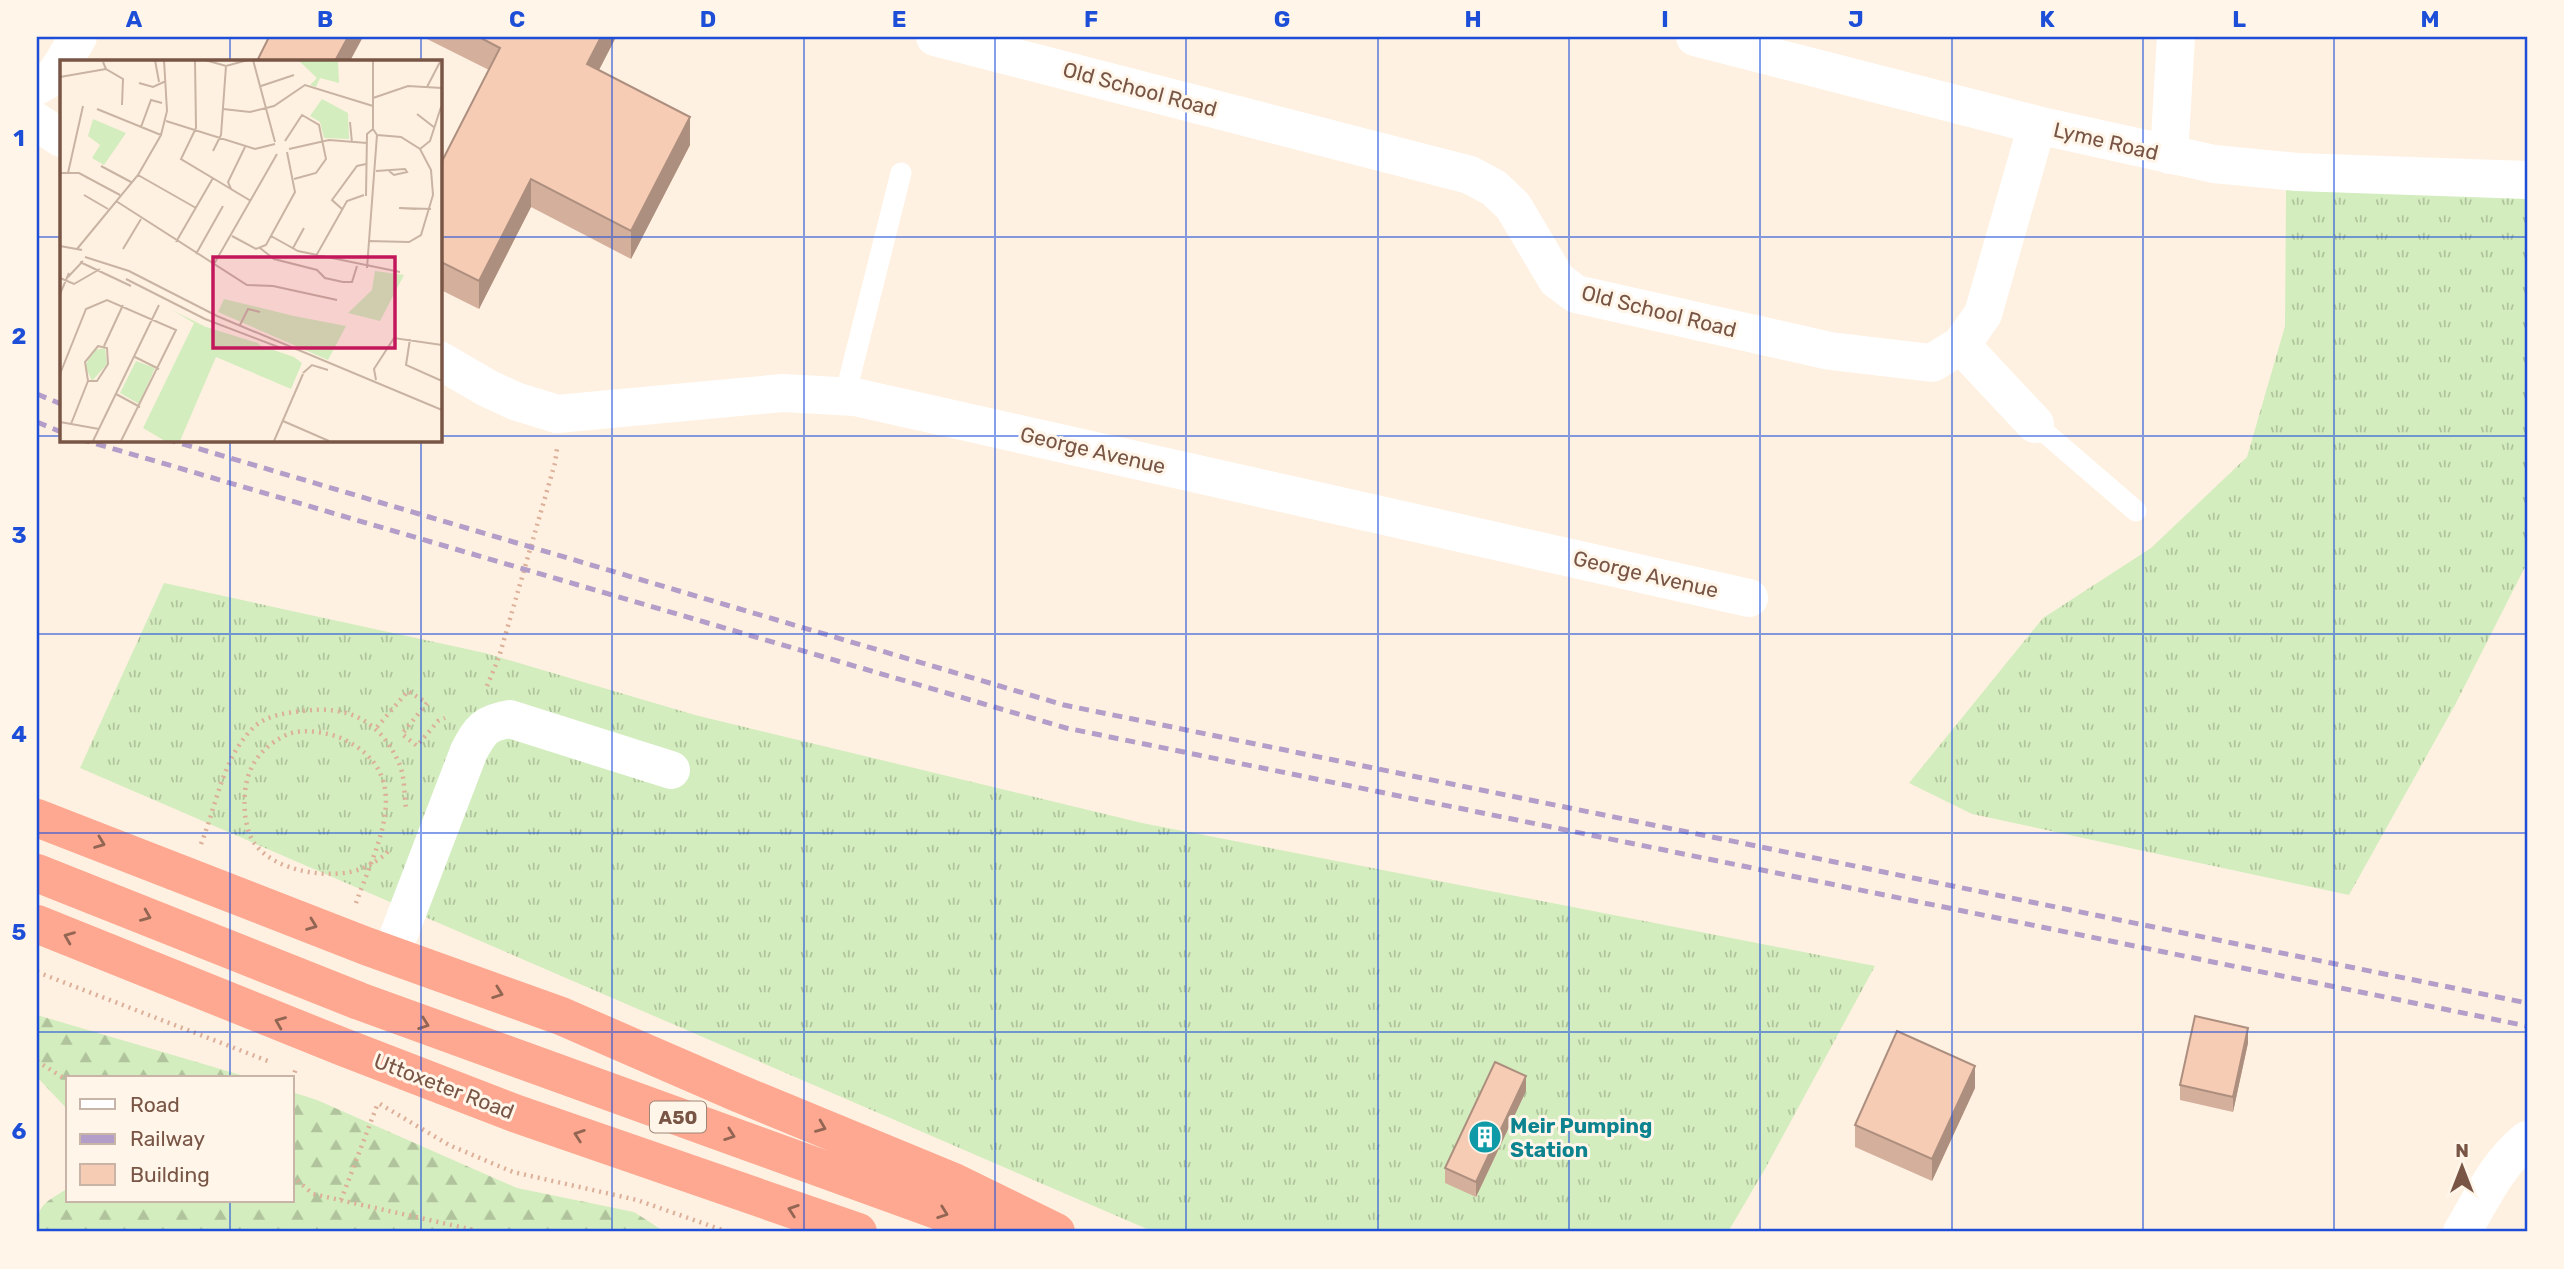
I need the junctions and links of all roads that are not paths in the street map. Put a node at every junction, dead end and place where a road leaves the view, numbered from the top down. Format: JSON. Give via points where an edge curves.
{"nodes":[{"id":1,"x":78,"y":37,"type":"edge"},
{"id":2,"x":935,"y":37,"type":"edge"},
{"id":3,"x":1695,"y":37,"type":"edge"},
{"id":4,"x":2176,"y":37,"type":"edge"},
{"id":5,"x":65,"y":60,"type":"edge"},
{"id":6,"x":60,"y":67,"type":"edge"},
{"id":7,"x":37,"y":86,"type":"edge"},
{"id":8,"x":37,"y":122,"type":"edge"},
{"id":9,"x":2037,"y":125,"type":"junction"},
{"id":10,"x":60,"y":137,"type":"edge"},
{"id":11,"x":2169,"y":155,"type":"junction"},
{"id":12,"x":901,"y":173,"type":"dead end"},
{"id":13,"x":2527,"y":180,"type":"edge"},
{"id":14,"x":1961,"y":345,"type":"junction"},
{"id":15,"x":441,"y":361,"type":"edge"},
{"id":16,"x":845,"y":396,"type":"junction"},
{"id":17,"x":2035,"y":424,"type":"joint"},
{"id":18,"x":2136,"y":511,"type":"dead end"},
{"id":19,"x":1749,"y":598,"type":"dead end"},
{"id":20,"x":671,"y":770,"type":"dead end"},
{"id":21,"x":37,"y":818,"type":"edge"},
{"id":22,"x":37,"y":873,"type":"edge"},
{"id":23,"x":37,"y":925,"type":"edge"},
{"id":24,"x":390,"y":955,"type":"junction"},
{"id":25,"x":2527,"y":1140,"type":"edge"},
{"id":26,"x":858,"y":1232,"type":"edge"},
{"id":27,"x":997,"y":1232,"type":"edge"},
{"id":28,"x":1056,"y":1232,"type":"edge"},
{"id":29,"x":2462,"y":1232,"type":"edge"}],
"edges":[{"from":1,"to":5,"type":"street"},
{"from":2,"to":14,"type":"street","name":"Old School Road","via":[[1470,175],[1513,206],[1558,280],[1576,293],[1830,351],[1933,363]]},
{"from":3,"to":9,"type":"street","name":"Lyme Road"},
{"from":4,"to":11,"type":"street"},
{"from":6,"to":7,"type":"street"},
{"from":8,"to":10,"type":"street"},
{"from":9,"to":11,"type":"street","name":"Lyme Road"},
{"from":9,"to":14,"type":"street","name":"Old School Road","via":[[1983,314]]},
{"from":11,"to":13,"type":"street","name":"Lyme Road","via":[[2297,172]]},
{"from":12,"to":16,"type":"lane"},
{"from":14,"to":17,"type":"street"},
{"from":15,"to":16,"type":"street","name":"George Avenue","via":[[515,401],[557,414],[783,393]]},
{"from":16,"to":19,"type":"street","name":"George Avenue"},
{"from":17,"to":18,"type":"lane"},
{"from":20,"to":24,"type":"street","via":[[510,719],[493,722],[480,731],[469,751]]},
{"from":21,"to":24,"type":"highway","one_way":true},
{"from":22,"to":27,"type":"highway","number":"A50","one_way":true,"via":[[359,1001]]},
{"from":26,"to":23,"type":"highway","name":"Uttoxeter Road","number":"A50","one_way":true,"via":[[517,1114]]},
{"from":24,"to":28,"type":"highway","one_way":true,"via":[[561,1016],[954,1182]]},
{"from":25,"to":29,"type":"street","via":[[2502,1166]]}]}
